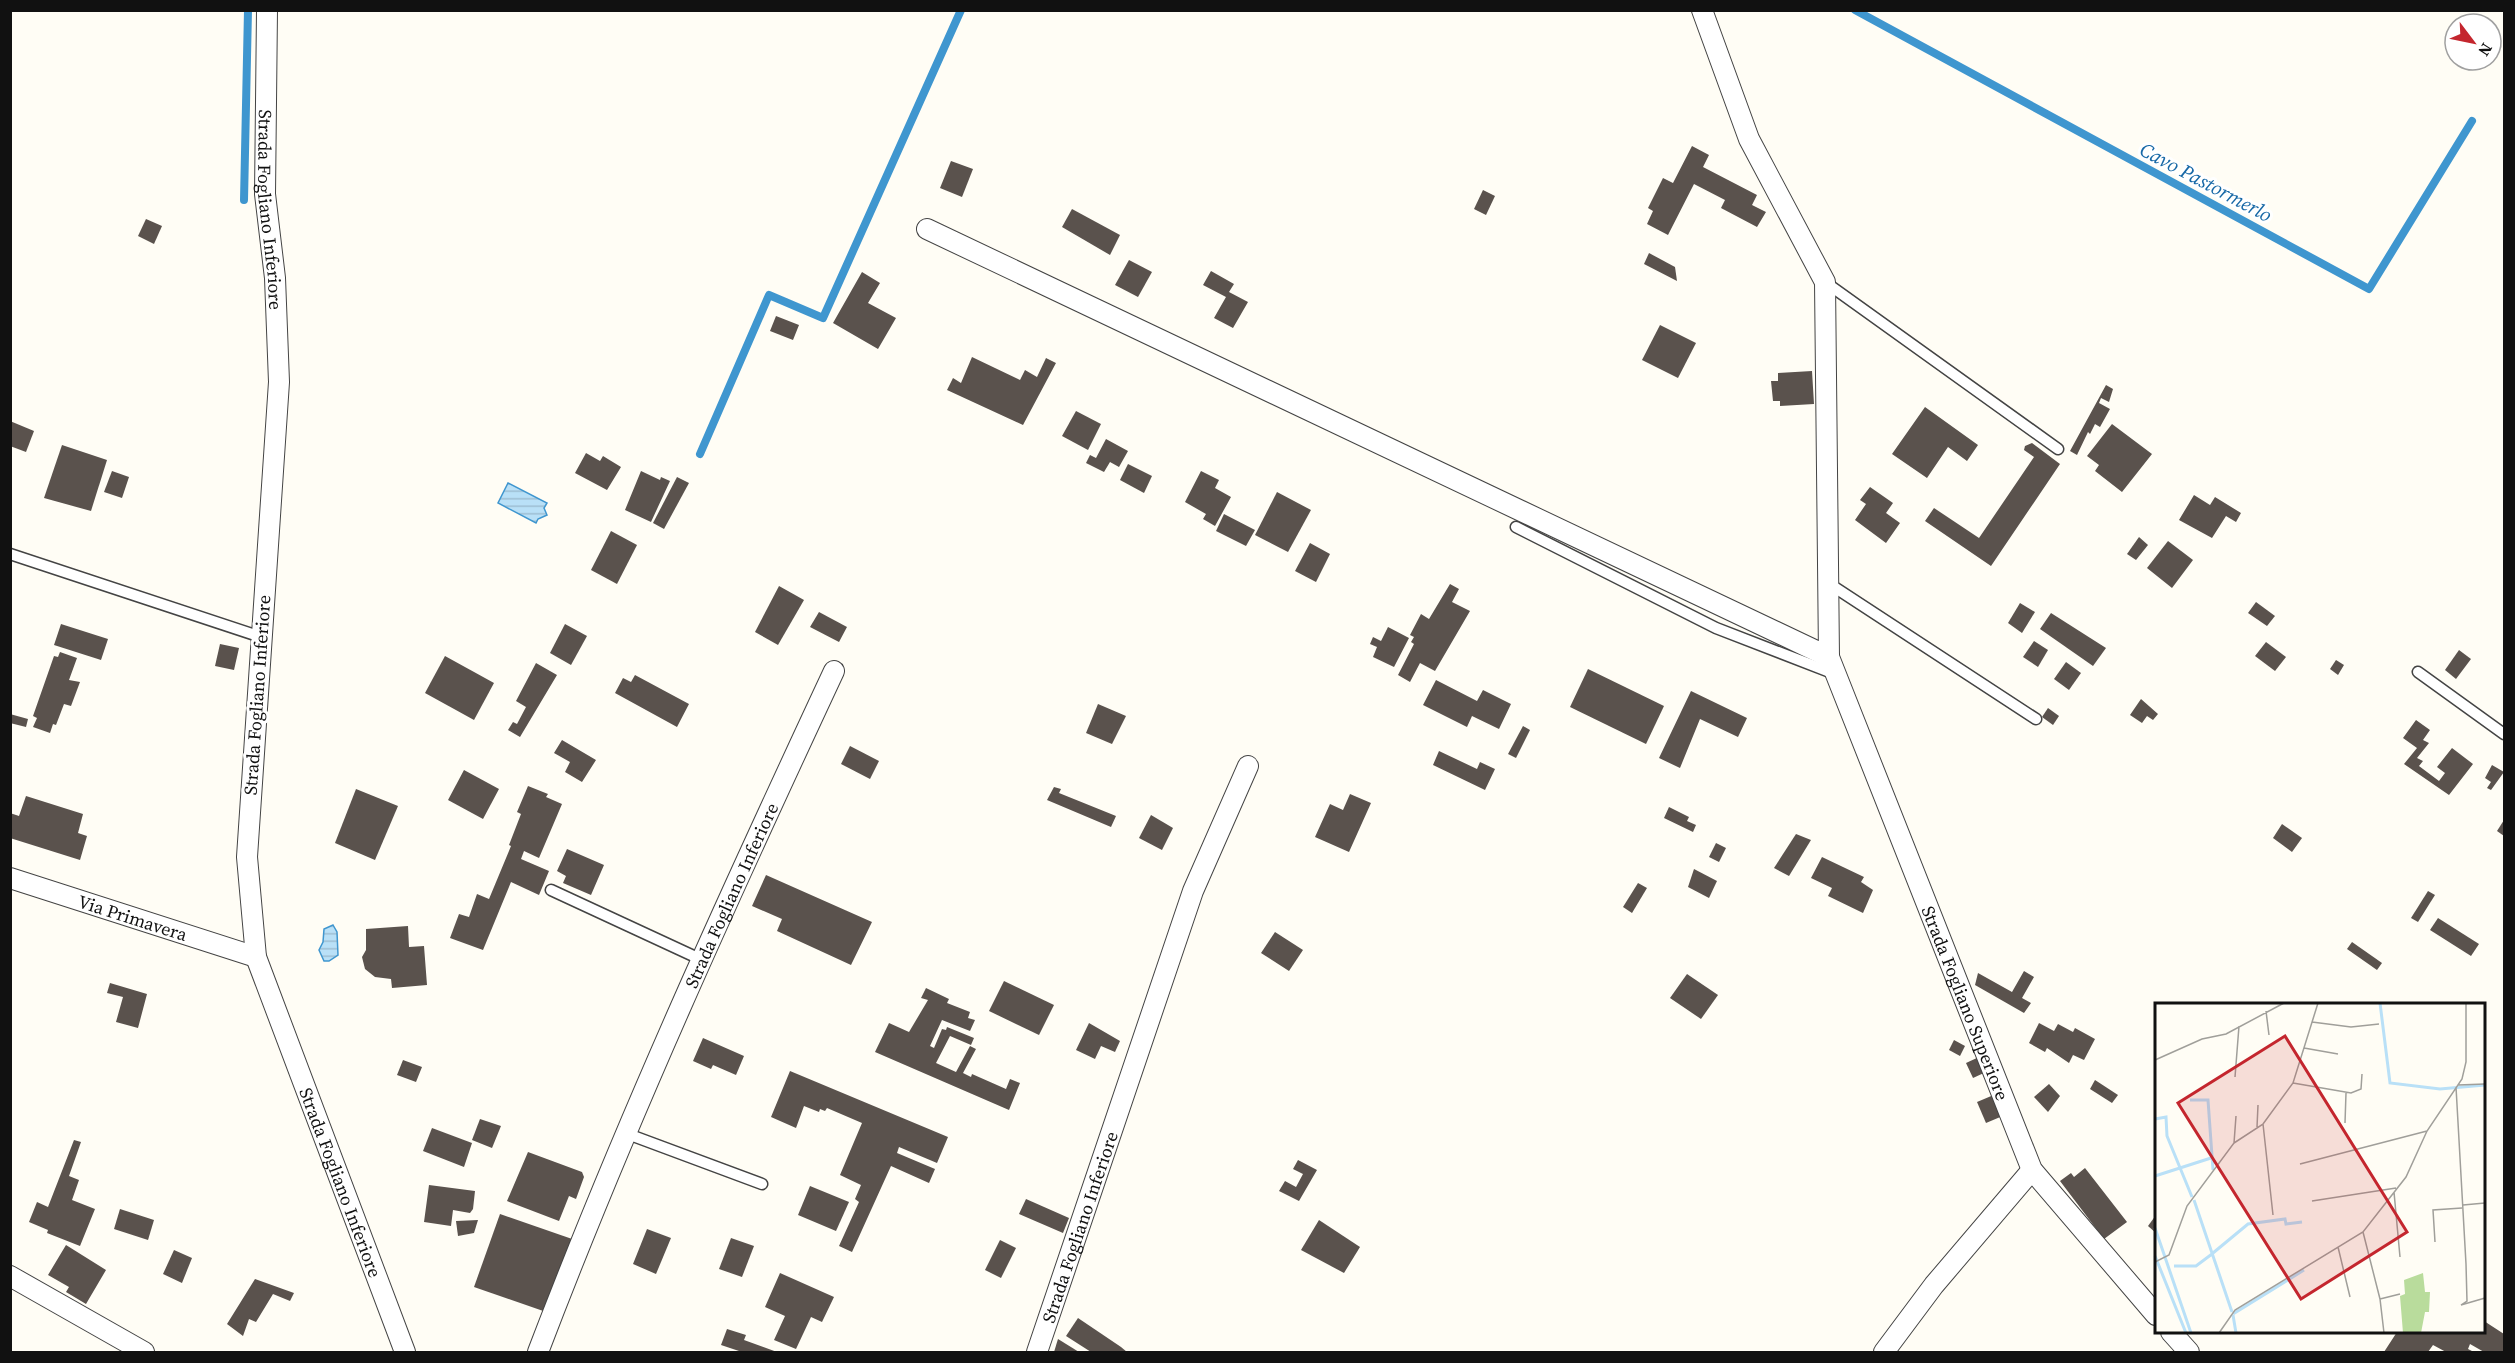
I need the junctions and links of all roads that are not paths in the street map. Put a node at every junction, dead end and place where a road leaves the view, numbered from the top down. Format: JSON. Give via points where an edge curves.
{"nodes":[{"id":1,"x":267,"y":10,"type":"edge"},
{"id":2,"x":1702,"y":10,"type":"edge"},
{"id":3,"x":927,"y":229,"type":"dead end"},
{"id":4,"x":1825,"y":282,"type":"junction"},
{"id":5,"x":2058,"y":449,"type":"dead end"},
{"id":6,"x":1516,"y":527,"type":"dead end"},
{"id":7,"x":10,"y":554,"type":"edge"},
{"id":8,"x":1827,"y":582,"type":"junction"},
{"id":9,"x":261,"y":637,"type":"junction"},
{"id":10,"x":1832,"y":666,"type":"junction"},
{"id":11,"x":834,"y":671,"type":"dead end"},
{"id":12,"x":2418,"y":672,"type":"dead end"},
{"id":13,"x":2036,"y":719,"type":"dead end"},
{"id":14,"x":2505,"y":734,"type":"edge"},
{"id":15,"x":1248,"y":766,"type":"dead end"},
{"id":16,"x":10,"y":878,"type":"edge"},
{"id":17,"x":551,"y":890,"type":"dead end"},
{"id":18,"x":256,"y":957,"type":"junction"},
{"id":19,"x":700,"y":958,"type":"junction"},
{"id":20,"x":625,"y":1133,"type":"junction"},
{"id":21,"x":2032,"y":1170,"type":"junction"},
{"id":22,"x":762,"y":1184,"type":"dead end"},
{"id":23,"x":10,"y":1276,"type":"edge"},
{"id":24,"x":2155,"y":1313,"type":"edge"},
{"id":25,"x":2171,"y":1333,"type":"edge"},
{"id":26,"x":144,"y":1353,"type":"edge"},
{"id":27,"x":405,"y":1353,"type":"edge"},
{"id":28,"x":538,"y":1353,"type":"edge"},
{"id":29,"x":1037,"y":1353,"type":"edge"},
{"id":30,"x":1884,"y":1353,"type":"edge"},
{"id":31,"x":2189,"y":1353,"type":"edge"}],
"edges":[{"from":1,"to":9,"type":"street","name":"Strada Fogliano Inferiore","via":[[265,194],[275,278],[279,382]]},
{"from":2,"to":4,"type":"street","via":[[1749,139]]},
{"from":3,"to":10,"type":"street"},
{"from":4,"to":5,"type":"lane"},
{"from":4,"to":8,"type":"street"},
{"from":6,"to":10,"type":"lane","via":[[1716,628]]},
{"from":7,"to":9,"type":"lane"},
{"from":8,"to":10,"type":"street"},
{"from":8,"to":13,"type":"lane"},
{"from":9,"to":18,"type":"street","name":"Strada Fogliano Inferiore","via":[[247,857]]},
{"from":10,"to":21,"type":"street","name":"Strada Fogliano Superiore"},
{"from":11,"to":19,"type":"street","name":"Strada Fogliano Inferiore"},
{"from":12,"to":14,"type":"lane"},
{"from":15,"to":29,"type":"street","name":"Strada Fogliano Inferiore","via":[[1193,891]]},
{"from":16,"to":18,"type":"street","name":"Via Primavera"},
{"from":17,"to":19,"type":"lane"},
{"from":18,"to":27,"type":"street","name":"Strada Fogliano Inferiore"},
{"from":19,"to":20,"type":"street","name":"Strada Fogliano Inferiore"},
{"from":20,"to":22,"type":"lane"},
{"from":20,"to":28,"type":"street","name":"Strada Fogliano Inferiore"},
{"from":21,"to":24,"type":"street","name":"Strada Fogliano Superiore"},
{"from":21,"to":30,"type":"street","via":[[1934,1285]]},
{"from":23,"to":26,"type":"street"},
{"from":25,"to":31,"type":"street"}]}
